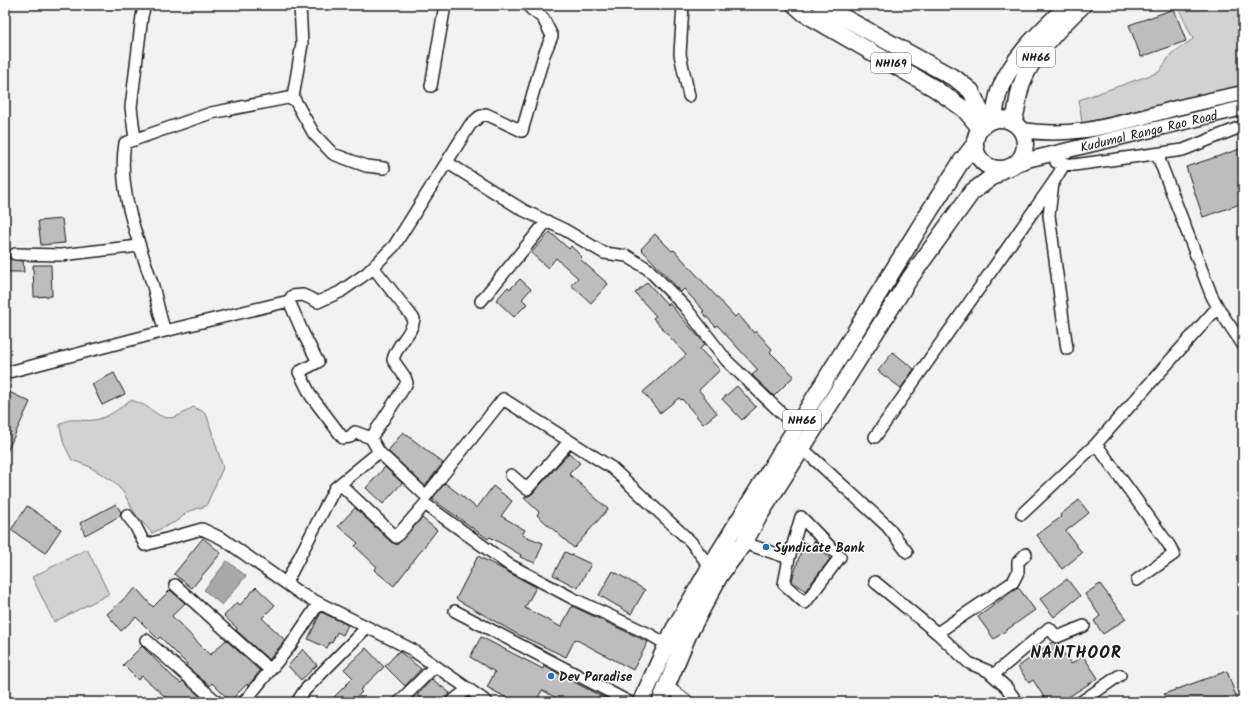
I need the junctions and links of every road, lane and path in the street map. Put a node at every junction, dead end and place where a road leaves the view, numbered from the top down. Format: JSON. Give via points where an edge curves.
{"nodes":[{"id":1,"x":145,"y":5,"type":"edge"},
{"id":2,"x":300,"y":5,"type":"edge"},
{"id":3,"x":445,"y":5,"type":"edge"},
{"id":4,"x":529,"y":5,"type":"edge"},
{"id":5,"x":683,"y":5,"type":"edge"},
{"id":6,"x":795,"y":5,"type":"edge"},
{"id":7,"x":821,"y":5,"type":"edge"},
{"id":8,"x":1068,"y":5,"type":"edge"},
{"id":9,"x":1083,"y":5,"type":"edge"},
{"id":10,"x":431,"y":86,"type":"dead end"},
{"id":11,"x":1243,"y":93,"type":"edge"},
{"id":12,"x":689,"y":96,"type":"dead end"},
{"id":13,"x":293,"y":97,"type":"junction"},
{"id":14,"x":1243,"y":108,"type":"edge"},
{"id":15,"x":987,"y":124,"type":"junction"},
{"id":16,"x":1017,"y":126,"type":"junction"},
{"id":17,"x":1243,"y":126,"type":"edge"},
{"id":18,"x":135,"y":140,"type":"junction"},
{"id":19,"x":975,"y":144,"type":"junction"},
{"id":20,"x":1054,"y":153,"type":"junction"},
{"id":21,"x":1156,"y":154,"type":"junction"},
{"id":22,"x":448,"y":162,"type":"junction"},
{"id":23,"x":1065,"y":163,"type":"junction"},
{"id":24,"x":1008,"y":167,"type":"junction"},
{"id":25,"x":384,"y":168,"type":"dead end"},
{"id":26,"x":1053,"y":183,"type":"junction"},
{"id":27,"x":547,"y":221,"type":"junction"},
{"id":28,"x":139,"y":246,"type":"junction"},
{"id":29,"x":15,"y":254,"type":"dead end"},
{"id":30,"x":373,"y":267,"type":"junction"},
{"id":31,"x":289,"y":301,"type":"junction"},
{"id":32,"x":481,"y":301,"type":"dead end"},
{"id":33,"x":1217,"y":308,"type":"junction"},
{"id":34,"x":165,"y":331,"type":"junction"},
{"id":35,"x":1243,"y":345,"type":"edge"},
{"id":36,"x":1067,"y":349,"type":"dead end"},
{"id":37,"x":5,"y":373,"type":"edge"},
{"id":38,"x":797,"y":428,"type":"junction"},
{"id":39,"x":875,"y":437,"type":"dead end"},
{"id":40,"x":371,"y":438,"type":"junction"},
{"id":41,"x":569,"y":442,"type":"junction"},
{"id":42,"x":1096,"y":444,"type":"junction"},
{"id":43,"x":802,"y":448,"type":"junction"},
{"id":44,"x":379,"y":452,"type":"junction"},
{"id":45,"x":511,"y":475,"type":"dead end"},
{"id":46,"x":340,"y":484,"type":"junction"},
{"id":47,"x":1022,"y":514,"type":"dead end"},
{"id":48,"x":127,"y":515,"type":"dead end"},
{"id":49,"x":744,"y":543,"type":"junction"},
{"id":50,"x":907,"y":552,"type":"dead end"},
{"id":51,"x":1026,"y":554,"type":"dead end"},
{"id":52,"x":789,"y":558,"type":"junction"},
{"id":53,"x":710,"y":567,"type":"junction"},
{"id":54,"x":1137,"y":580,"type":"dead end"},
{"id":55,"x":875,"y":582,"type":"dead end"},
{"id":56,"x":286,"y":583,"type":"junction"},
{"id":57,"x":175,"y":586,"type":"dead end"},
{"id":58,"x":319,"y":603,"type":"junction"},
{"id":59,"x":455,"y":611,"type":"dead end"},
{"id":60,"x":1084,"y":626,"type":"dead end"},
{"id":61,"x":367,"y":627,"type":"junction"},
{"id":62,"x":937,"y":633,"type":"junction"},
{"id":63,"x":146,"y":640,"type":"dead end"},
{"id":64,"x":666,"y":644,"type":"junction"},
{"id":65,"x":435,"y":666,"type":"junction"},
{"id":66,"x":270,"y":670,"type":"junction"},
{"id":67,"x":994,"y":675,"type":"junction"},
{"id":68,"x":1120,"y":675,"type":"dead end"},
{"id":69,"x":666,"y":685,"type":"junction"},
{"id":70,"x":468,"y":689,"type":"junction"},
{"id":71,"x":217,"y":702,"type":"edge"},
{"id":72,"x":244,"y":702,"type":"edge"},
{"id":73,"x":297,"y":702,"type":"edge"},
{"id":74,"x":399,"y":702,"type":"edge"},
{"id":75,"x":451,"y":702,"type":"edge"},
{"id":76,"x":487,"y":702,"type":"edge"},
{"id":77,"x":629,"y":702,"type":"edge"},
{"id":78,"x":641,"y":702,"type":"edge"},
{"id":79,"x":660,"y":702,"type":"edge"},
{"id":80,"x":688,"y":702,"type":"edge"},
{"id":81,"x":1017,"y":702,"type":"edge"},
{"id":82,"x":1081,"y":702,"type":"edge"}],
"edges":[{"from":1,"to":18,"type":"street","via":[[131,106]]},
{"from":2,"to":13,"type":"street","via":[[302,44]]},
{"from":3,"to":10,"type":"street"},
{"from":4,"to":22,"type":"street","via":[[543,18],[552,36],[522,131],[486,114],[470,125]]},
{"from":5,"to":12,"type":"street","via":[[680,54]]},
{"from":6,"to":15,"type":"highway","number":"NH169","via":[[804,13],[934,88]]},
{"from":7,"to":15,"type":"highway","number":"NH169","via":[[956,79],[971,91]]},
{"from":8,"to":15,"type":"highway","number":"NH66","via":[[1028,44],[1011,68],[998,93]]},
{"from":9,"to":16,"type":"highway","number":"NH66","via":[[1066,20],[1033,62],[1020,89]]},
{"from":11,"to":16,"type":"main road","via":[[1186,105],[1090,131],[1053,133]]},
{"from":13,"to":18,"type":"street","via":[[211,113]]},
{"from":13,"to":25,"type":"street","via":[[314,134],[333,154],[366,166]]},
{"from":14,"to":20,"type":"main road","name":"Kudumal Ranga Rao Road"},
{"from":15,"to":16,"type":"highway","via":[[1002,119]]},
{"from":15,"to":19,"type":"highway","number":"NH66","via":[[976,136]]},
{"from":16,"to":24,"type":"highway","number":"NH66","via":[[1025,145],[1024,153]]},
{"from":17,"to":21,"type":"street","via":[[1183,150]]},
{"from":18,"to":28,"type":"street","via":[[124,143],[122,160],[125,192]]},
{"from":19,"to":24,"type":"highway","via":[[976,152],[984,162],[994,168]]},
{"from":19,"to":38,"type":"highway","number":"NH66","via":[[961,162]]},
{"from":20,"to":23,"type":"street","via":[[1056,162]]},
{"from":20,"to":24,"type":"main road","name":"Kudumal Ranga Rao Road"},
{"from":21,"to":23,"type":"street","via":[[1074,165]]},
{"from":21,"to":33,"type":"street"},
{"from":22,"to":27,"type":"street","via":[[523,210]]},
{"from":22,"to":30,"type":"street","via":[[394,246]]},
{"from":23,"to":26,"type":"street"},
{"from":24,"to":43,"type":"highway","number":"NH66","via":[[972,192],[910,278]]},
{"from":26,"to":36,"type":"street","via":[[1049,214]]},
{"from":26,"to":39,"type":"street"},
{"from":27,"to":32,"type":"street"},
{"from":27,"to":38,"type":"street","via":[[604,254],[627,256],[648,269],[685,307],[727,361]]},
{"from":28,"to":29,"type":"street","via":[[61,255]]},
{"from":28,"to":34,"type":"street"},
{"from":30,"to":31,"type":"street","via":[[340,292],[318,302],[303,295],[292,296]]},
{"from":30,"to":40,"type":"street","via":[[414,319],[413,326],[394,353],[393,360],[407,382]]},
{"from":31,"to":34,"type":"street"},
{"from":31,"to":40,"type":"street","via":[[318,362],[299,372],[311,396],[343,438],[350,437],[355,432]]},
{"from":33,"to":35,"type":"street"},
{"from":33,"to":42,"type":"street"},
{"from":34,"to":37,"type":"street"},
{"from":38,"to":53,"type":"highway","number":"NH66"},
{"from":40,"to":44,"type":"street"},
{"from":41,"to":44,"type":"street","via":[[503,399],[426,496]]},
{"from":41,"to":45,"type":"street","via":[[527,490]]},
{"from":41,"to":53,"type":"street","via":[[612,468],[691,542]]},
{"from":42,"to":47,"type":"street"},
{"from":42,"to":54,"type":"street","via":[[1170,544],[1174,554]]},
{"from":43,"to":49,"type":"highway","number":"NH66"},
{"from":43,"to":50,"type":"street","via":[[887,526]]},
{"from":44,"to":46,"type":"street"},
{"from":46,"to":56,"type":"street","via":[[335,488]]},
{"from":46,"to":64,"type":"street","via":[[396,537],[425,504],[508,564]]},
{"from":48,"to":56,"type":"street","via":[[145,545],[202,529],[224,539]]},
{"from":49,"to":52,"type":"street"},
{"from":49,"to":69,"type":"highway","number":"NH66","via":[[720,575],[688,635]]},
{"from":51,"to":62,"type":"street","via":[[1018,562],[1018,572],[1013,582]]},
{"from":52,"to":52,"type":"street","via":[[801,517],[840,557],[805,603],[784,584]]},
{"from":53,"to":64,"type":"highway","number":"NH66"},
{"from":55,"to":62,"type":"street"},
{"from":56,"to":58,"type":"street"},
{"from":57,"to":66,"type":"street"},
{"from":58,"to":61,"type":"street"},
{"from":58,"to":66,"type":"street"},
{"from":59,"to":77,"type":"street"},
{"from":60,"to":67,"type":"street","via":[[1058,637],[1049,628]]},
{"from":61,"to":65,"type":"street","via":[[411,649]]},
{"from":61,"to":73,"type":"street","via":[[305,690]]},
{"from":62,"to":67,"type":"street","via":[[969,662]]},
{"from":63,"to":71,"type":"street"},
{"from":64,"to":78,"type":"highway","number":"NH66"},
{"from":65,"to":70,"type":"street"},
{"from":65,"to":74,"type":"street"},
{"from":66,"to":72,"type":"street"},
{"from":67,"to":81,"type":"street"},
{"from":68,"to":82,"type":"street"},
{"from":69,"to":79,"type":"highway","number":"NH66"},
{"from":69,"to":80,"type":"street"},
{"from":70,"to":75,"type":"street"},
{"from":70,"to":76,"type":"street"}]}
